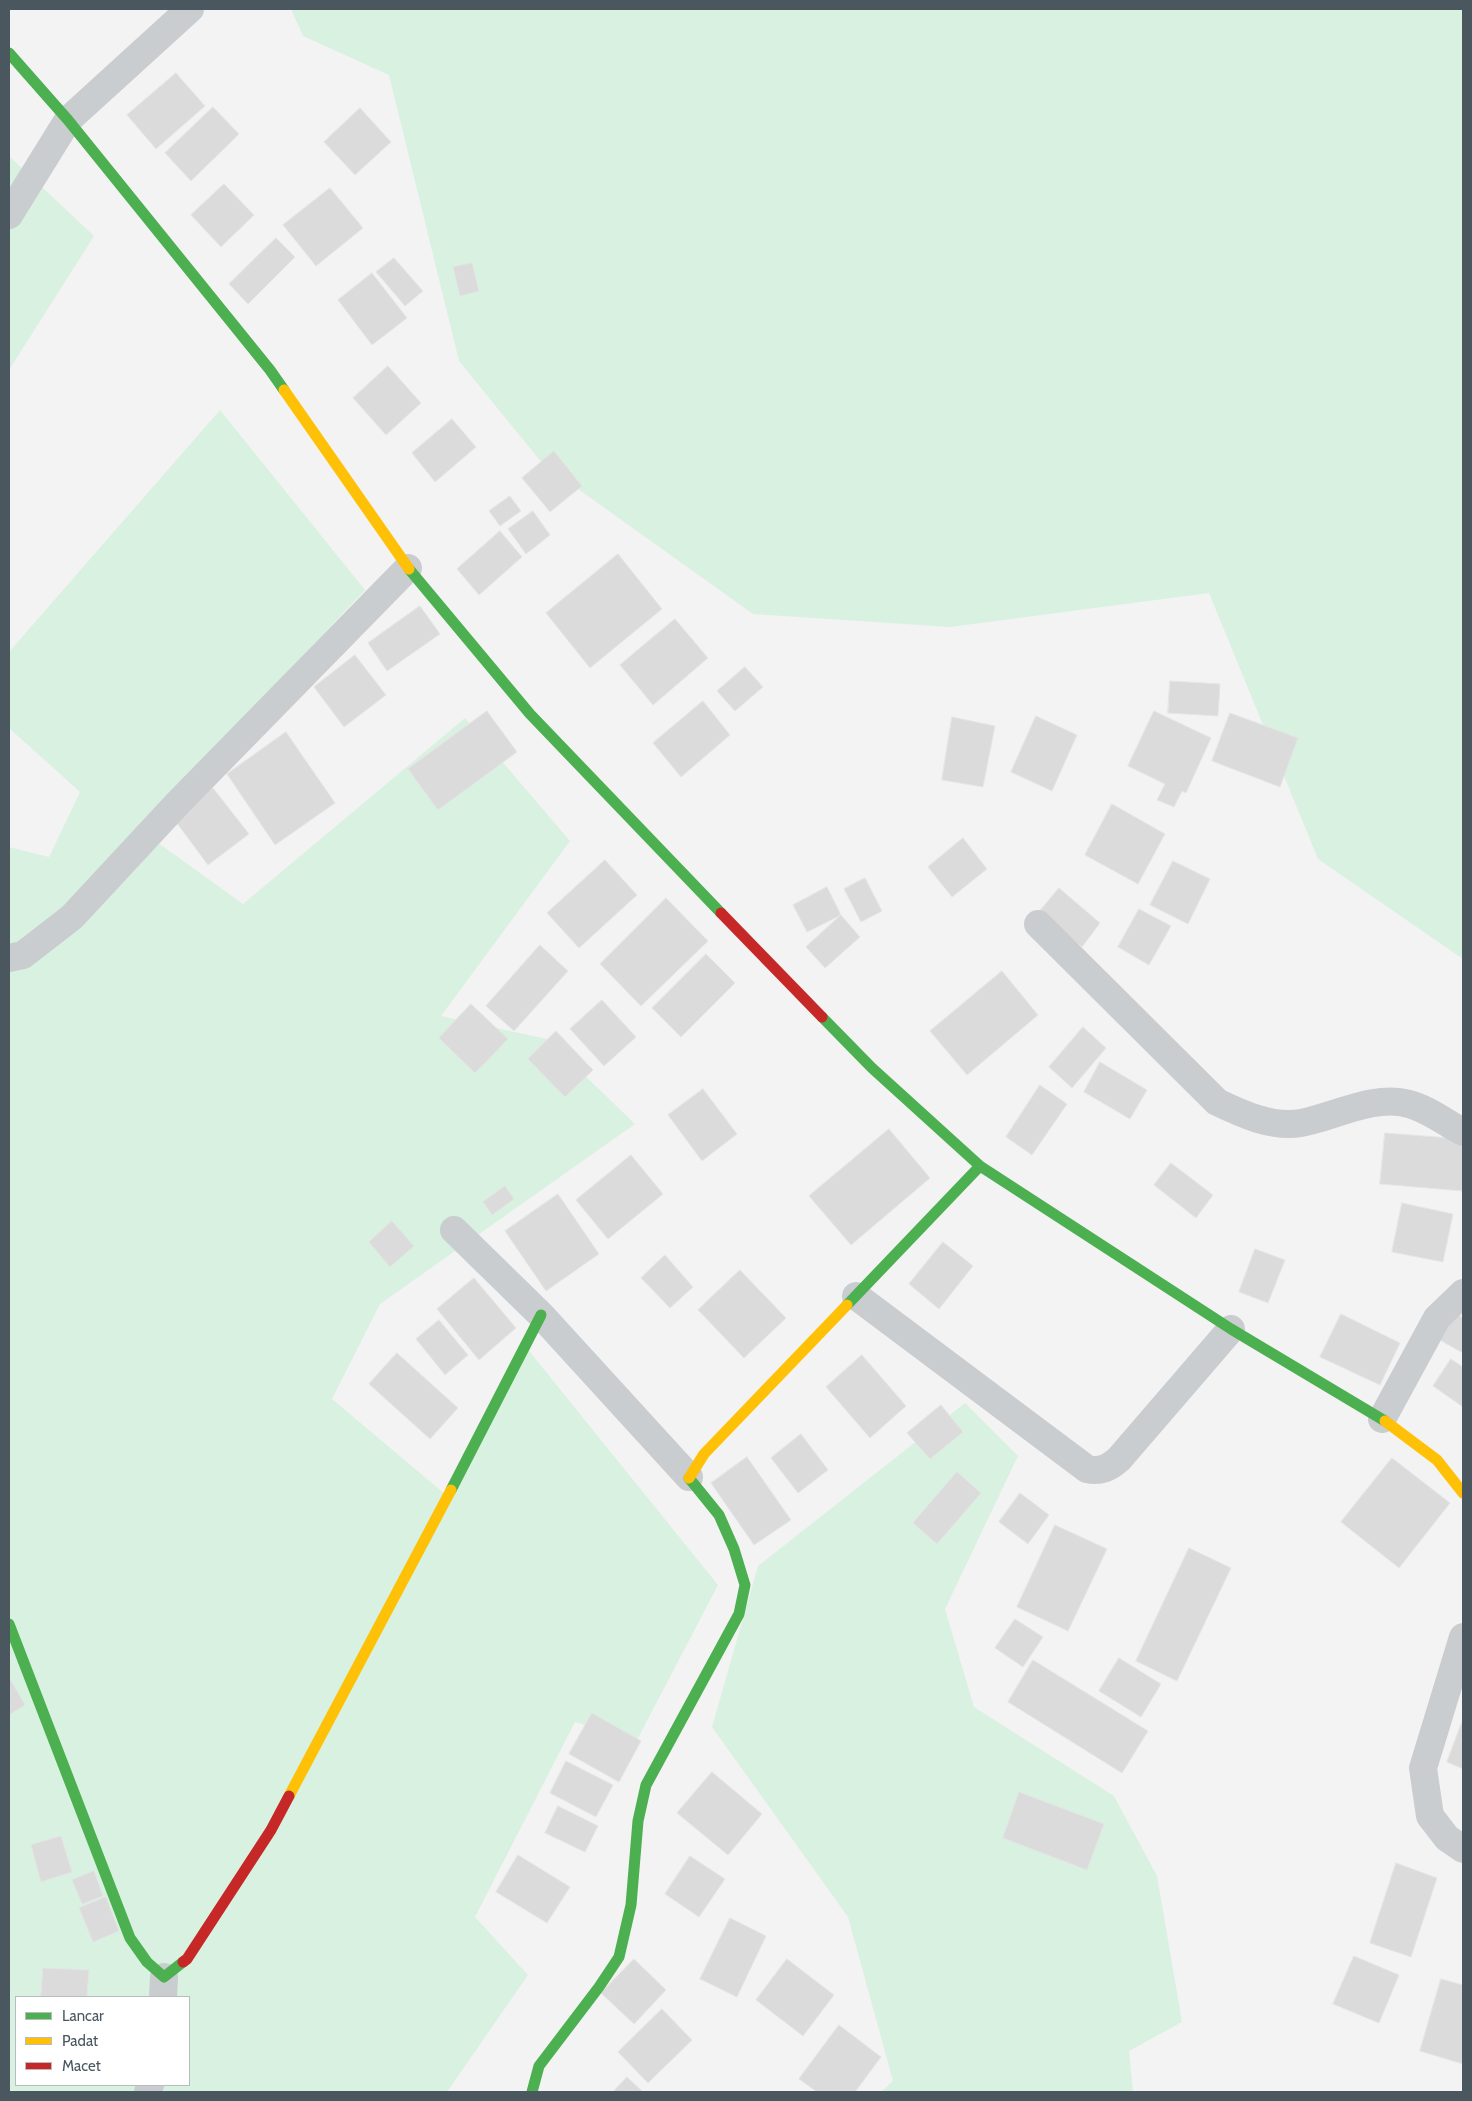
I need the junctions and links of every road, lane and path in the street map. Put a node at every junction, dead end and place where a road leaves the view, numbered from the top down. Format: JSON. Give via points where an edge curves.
{"nodes":[{"id":1,"x":190,"y":9,"type":"edge"},
{"id":2,"x":9,"y":53,"type":"edge"},
{"id":3,"x":68,"y":120,"type":"junction"},
{"id":4,"x":9,"y":215,"type":"edge"},
{"id":5,"x":408,"y":568,"type":"junction"},
{"id":6,"x":1038,"y":924,"type":"dead end"},
{"id":7,"x":9,"y":958,"type":"edge"},
{"id":8,"x":1463,"y":1132,"type":"edge"},
{"id":9,"x":980,"y":1166,"type":"junction"},
{"id":10,"x":454,"y":1230,"type":"dead end"},
{"id":11,"x":1463,"y":1294,"type":"edge"},
{"id":12,"x":856,"y":1296,"type":"junction"},
{"id":13,"x":541,"y":1316,"type":"junction"},
{"id":14,"x":1231,"y":1329,"type":"junction"},
{"id":15,"x":1382,"y":1419,"type":"junction"},
{"id":16,"x":689,"y":1477,"type":"junction"},
{"id":17,"x":1463,"y":1493,"type":"edge"},
{"id":18,"x":9,"y":1624,"type":"edge"},
{"id":19,"x":1463,"y":1637,"type":"edge"},
{"id":20,"x":1463,"y":1849,"type":"edge"},
{"id":21,"x":163,"y":1987,"type":"edge"},
{"id":22,"x":532,"y":2092,"type":"edge"}],
"edges":[{"from":1,"to":3,"type":"street"},
{"from":2,"to":3,"type":"street"},
{"from":3,"to":4,"type":"street"},
{"from":3,"to":5,"type":"street","via":[[270,370]]},
{"from":5,"to":7,"type":"street","via":[[177,804],[72,917],[23,955]]},
{"from":5,"to":9,"type":"street","via":[[530,714],[872,1068]]},
{"from":6,"to":8,"type":"street","via":[[1217,1102],[1239,1113],[1273,1123],[1292,1124],[1370,1103],[1408,1104]]},
{"from":9,"to":12,"type":"street"},
{"from":9,"to":14,"type":"street"},
{"from":10,"to":13,"type":"street"},
{"from":11,"to":15,"type":"street","via":[[1437,1318]]},
{"from":12,"to":14,"type":"street","via":[[1087,1469],[1094,1471],[1108,1468],[1119,1459]]},
{"from":12,"to":16,"type":"street","via":[[704,1454]]},
{"from":13,"to":16,"type":"street"},
{"from":13,"to":21,"type":"street","via":[[271,1830],[187,1959]]},
{"from":14,"to":15,"type":"street"},
{"from":15,"to":17,"type":"street","via":[[1437,1460]]},
{"from":16,"to":22,"type":"street","via":[[719,1515],[734,1549],[745,1585],[739,1614],[646,1785],[638,1821],[631,1905],[619,1957],[539,2066]]},
{"from":18,"to":21,"type":"street","via":[[130,1938]]},
{"from":19,"to":20,"type":"street","via":[[1424,1768],[1430,1816],[1447,1838]]}]}
